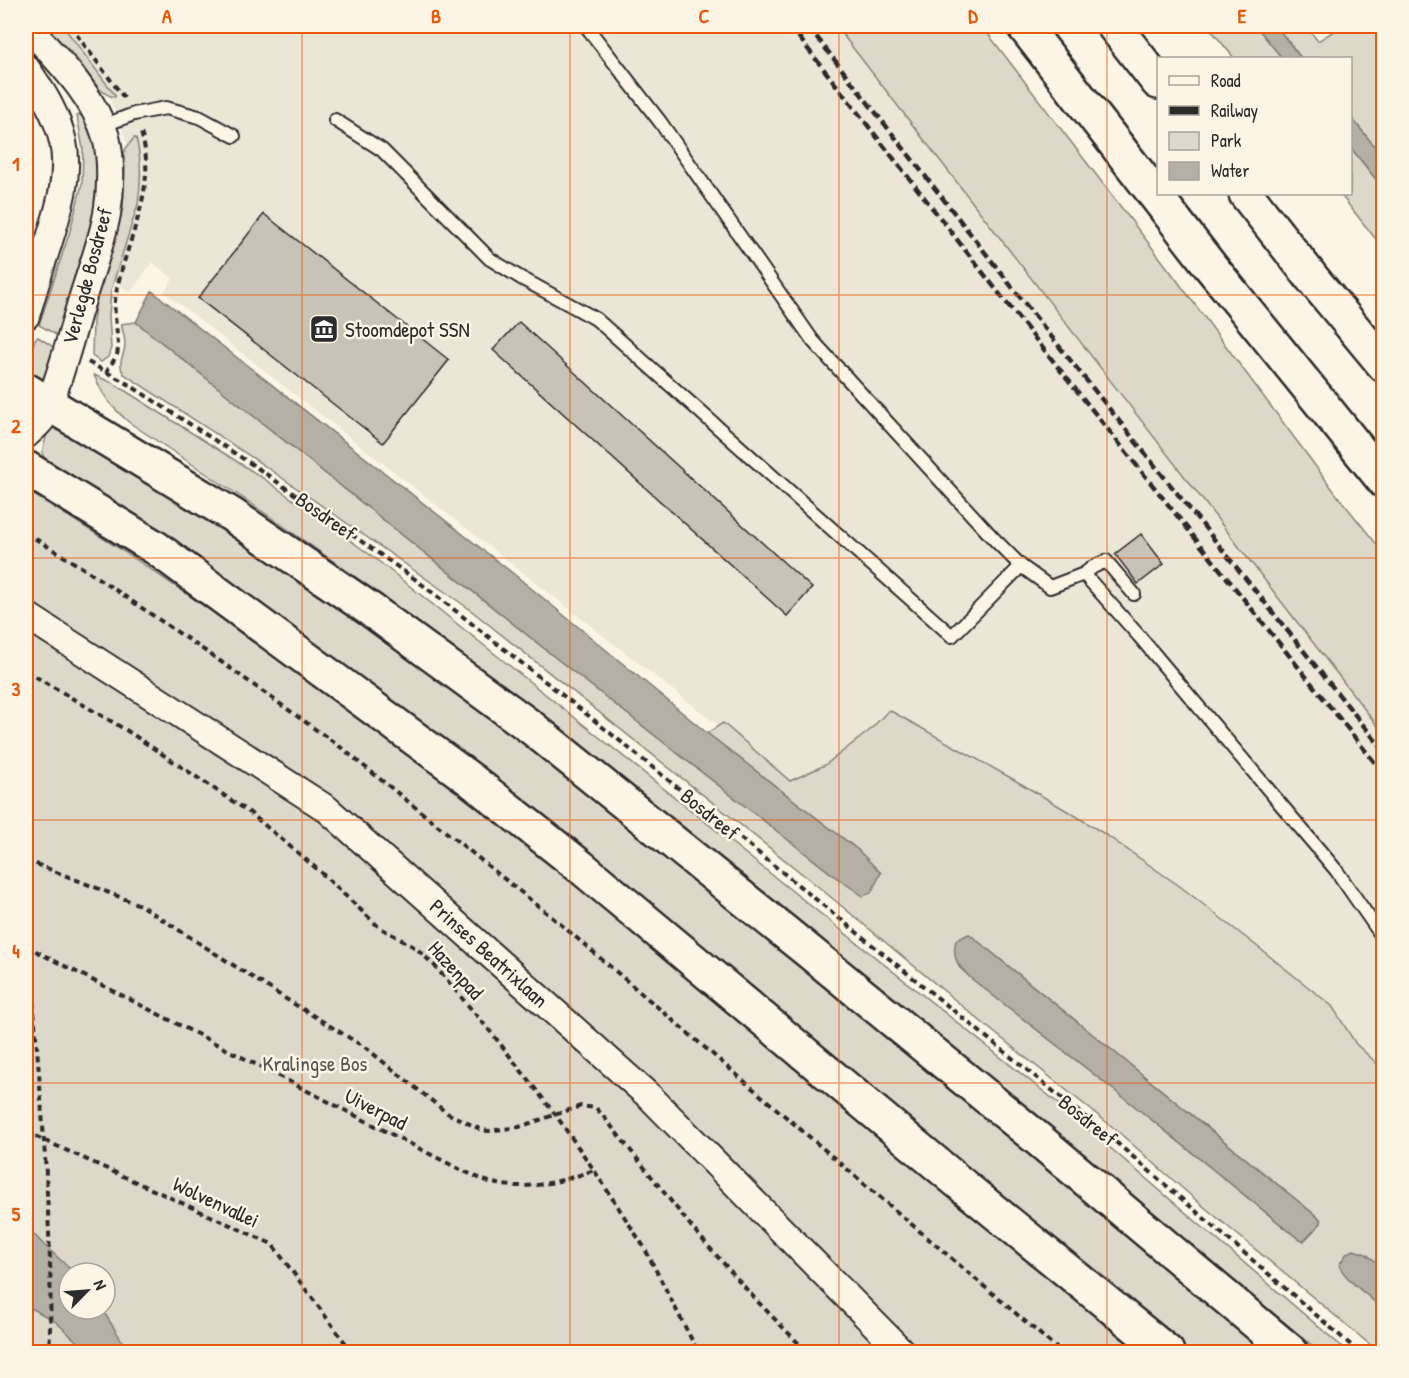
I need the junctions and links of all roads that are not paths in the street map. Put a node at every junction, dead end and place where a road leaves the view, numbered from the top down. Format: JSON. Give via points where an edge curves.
{"nodes":[{"id":1,"x":27,"y":26,"type":"edge"},
{"id":2,"x":586,"y":26,"type":"edge"},
{"id":3,"x":1024,"y":26,"type":"edge"},
{"id":4,"x":1114,"y":26,"type":"edge"},
{"id":5,"x":26,"y":68,"type":"edge"},
{"id":6,"x":1157,"y":81,"type":"edge"},
{"id":7,"x":334,"y":120,"type":"dead end"},
{"id":8,"x":102,"y":126,"type":"junction"},
{"id":9,"x":234,"y":136,"type":"dead end"},
{"id":10,"x":1247,"y":195,"type":"edge"},
{"id":11,"x":26,"y":316,"type":"edge"},
{"id":12,"x":1383,"y":365,"type":"edge"},
{"id":13,"x":37,"y":397,"type":"edge"},
{"id":14,"x":26,"y":435,"type":"edge"},
{"id":15,"x":26,"y":468,"type":"edge"},
{"id":16,"x":1383,"y":481,"type":"edge"},
{"id":17,"x":1021,"y":566,"type":"junction"},
{"id":18,"x":1084,"y":574,"type":"junction"},
{"id":19,"x":1134,"y":594,"type":"dead end"},
{"id":20,"x":26,"y":615,"type":"edge"},
{"id":21,"x":1383,"y":939,"type":"edge"},
{"id":22,"x":902,"y":1353,"type":"edge"},
{"id":23,"x":1167,"y":1353,"type":"edge"},
{"id":24,"x":1292,"y":1353,"type":"edge"}],
"edges":[{"from":1,"to":8,"type":"street","name":"Verlegde Bosdreef","via":[[86,95]]},
{"from":2,"to":17,"type":"lane","via":[[661,123],[813,341]]},
{"from":3,"to":16,"type":"highway","via":[[1210,267]]},
{"from":4,"to":6,"type":"highway"},
{"from":5,"to":11,"type":"street","via":[[50,105],[66,161],[57,213]]},
{"from":7,"to":17,"type":"lane","via":[[382,150],[490,259],[596,319],[952,636]]},
{"from":8,"to":9,"type":"lane","via":[[166,108],[198,117]]},
{"from":8,"to":13,"type":"street","name":"Verlegde Bosdreef","via":[[110,158],[110,178],[98,252],[68,350]]},
{"from":10,"to":12,"type":"highway"},
{"from":13,"to":14,"type":"street","name":"Verlegde Bosdreef","via":[[41,421]]},
{"from":13,"to":24,"type":"highway","via":[[232,515],[371,610],[532,728],[1038,1139]]},
{"from":15,"to":23,"type":"highway","via":[[156,548],[471,780]]},
{"from":17,"to":18,"type":"lane","via":[[1050,587]]},
{"from":18,"to":19,"type":"lane","via":[[1106,561]]},
{"from":18,"to":21,"type":"lane","via":[[1336,870]]},
{"from":20,"to":22,"type":"street","name":"Prinses Beatrixlaan","via":[[327,809],[650,1097]]}]}
